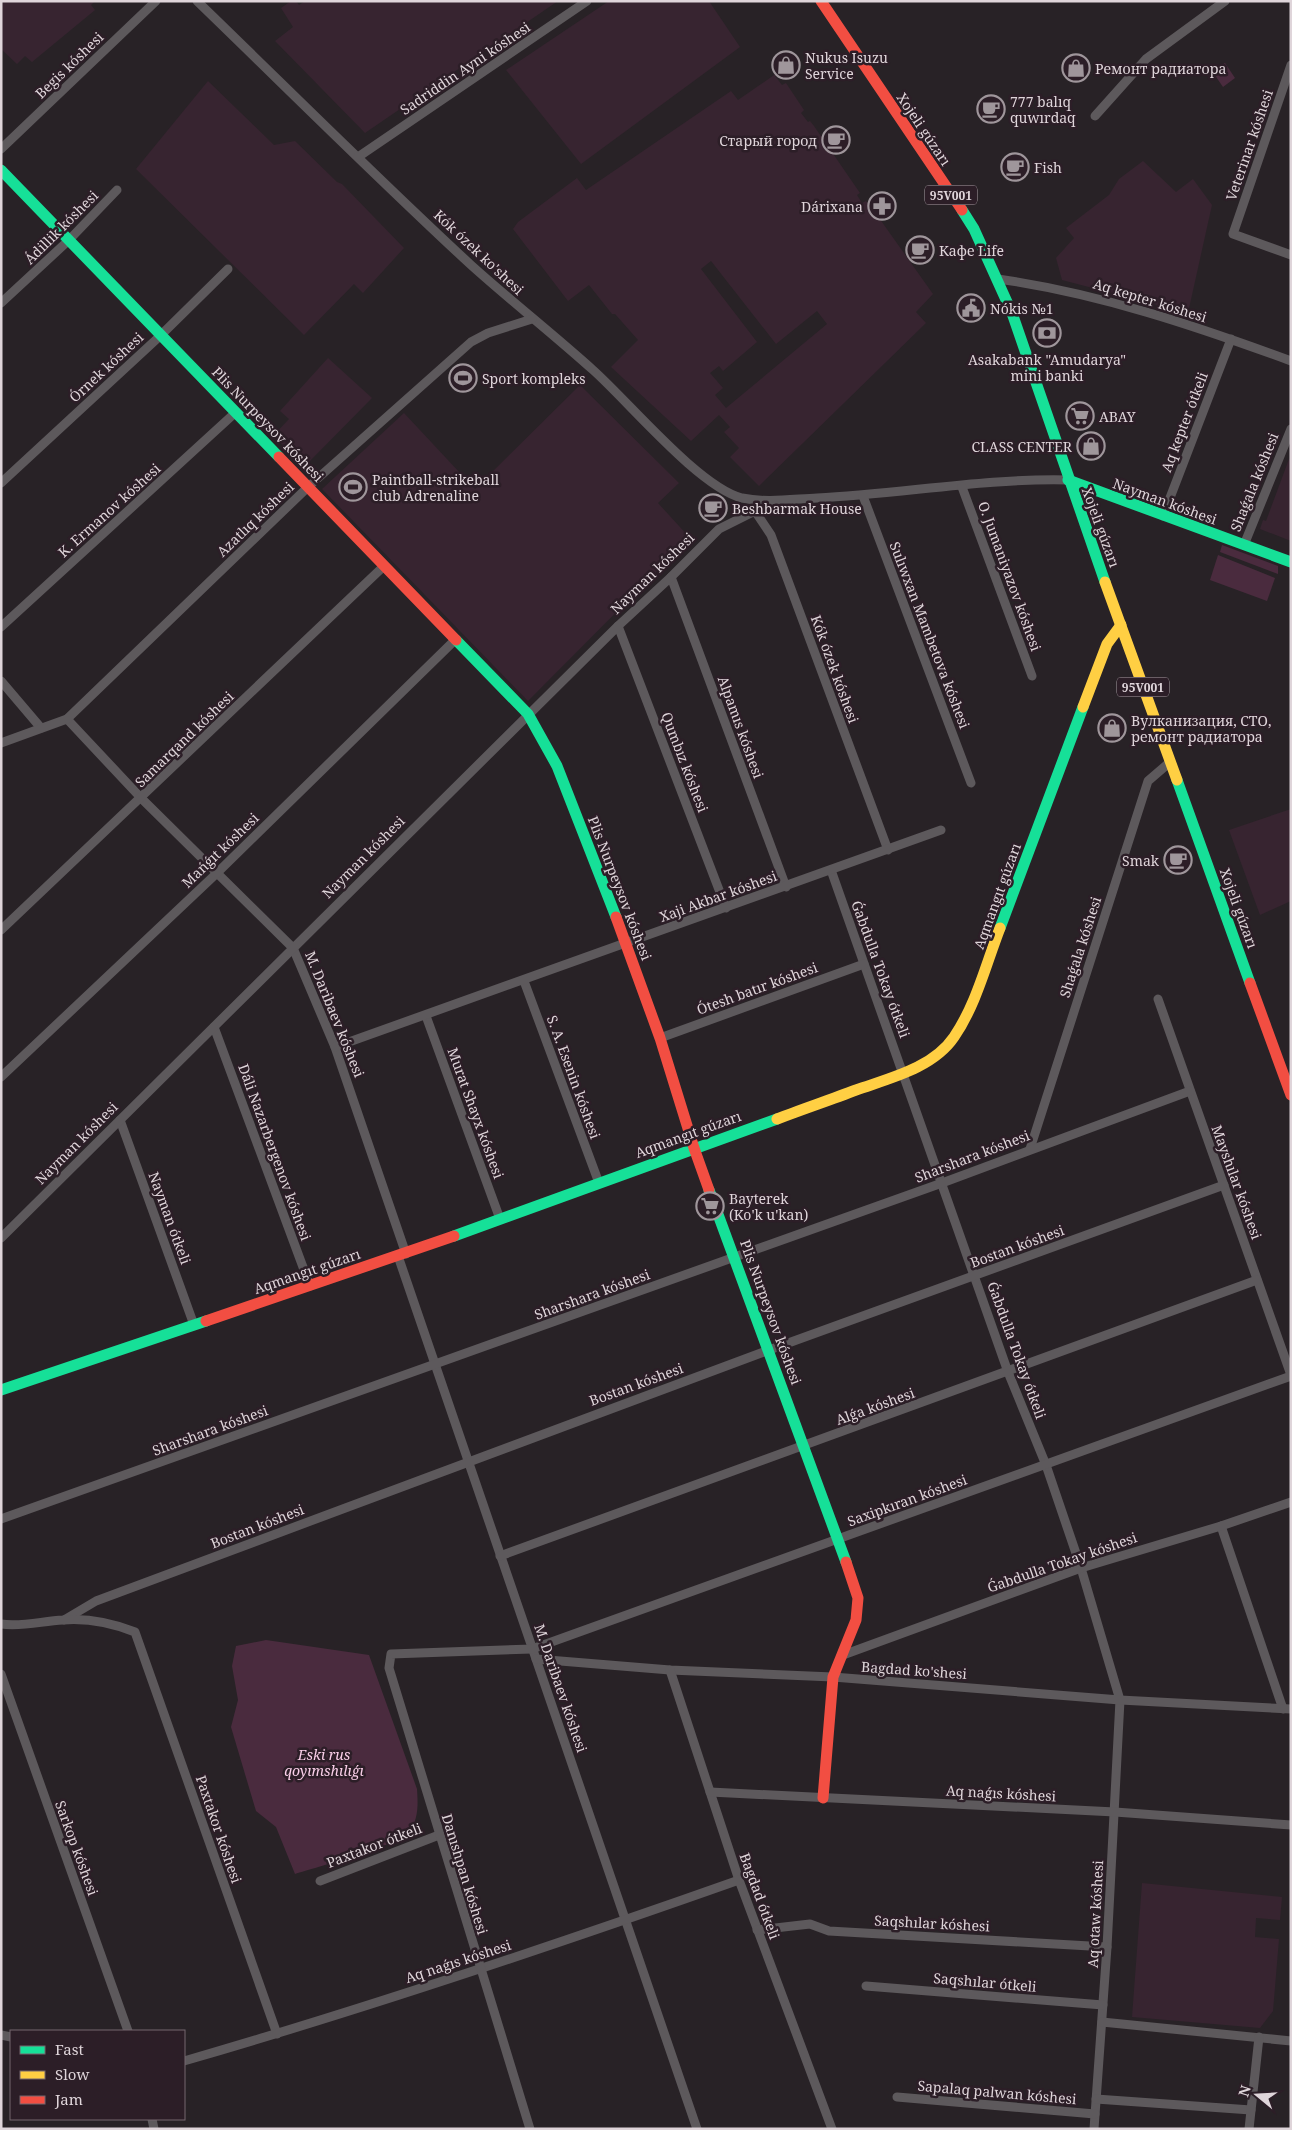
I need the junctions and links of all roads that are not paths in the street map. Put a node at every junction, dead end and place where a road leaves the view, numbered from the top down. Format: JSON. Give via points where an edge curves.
{"nodes":[{"id":1,"x":156,"y":1,"type":"edge"},
{"id":2,"x":197,"y":1,"type":"edge"},
{"id":3,"x":587,"y":1,"type":"edge"},
{"id":4,"x":821,"y":1,"type":"edge"},
{"id":5,"x":1225,"y":1,"type":"edge"},
{"id":6,"x":1291,"y":65,"type":"edge"},
{"id":7,"x":1095,"y":116,"type":"dead end"},
{"id":8,"x":1,"y":149,"type":"edge"},
{"id":9,"x":358,"y":157,"type":"junction"},
{"id":10,"x":1,"y":170,"type":"edge"},
{"id":11,"x":117,"y":190,"type":"dead end"},
{"id":12,"x":69,"y":240,"type":"junction"},
{"id":13,"x":1291,"y":255,"type":"edge"},
{"id":14,"x":228,"y":269,"type":"dead end"},
{"id":15,"x":998,"y":279,"type":"junction"},
{"id":16,"x":1,"y":303,"type":"edge"},
{"id":17,"x":532,"y":320,"type":"junction"},
{"id":18,"x":160,"y":336,"type":"junction"},
{"id":19,"x":1231,"y":339,"type":"junction"},
{"id":20,"x":1291,"y":361,"type":"edge"},
{"id":21,"x":236,"y":412,"type":"junction"},
{"id":22,"x":1291,"y":429,"type":"edge"},
{"id":23,"x":1068,"y":480,"type":"junction"},
{"id":24,"x":1,"y":483,"type":"edge"},
{"id":25,"x":308,"y":487,"type":"junction"},
{"id":26,"x":962,"y":487,"type":"junction"},
{"id":27,"x":863,"y":496,"type":"junction"},
{"id":28,"x":758,"y":500,"type":"junction"},
{"id":29,"x":755,"y":511,"type":"junction"},
{"id":30,"x":1163,"y":516,"type":"junction"},
{"id":31,"x":1244,"y":545,"type":"junction"},
{"id":32,"x":1291,"y":562,"type":"edge"},
{"id":33,"x":384,"y":566,"type":"junction"},
{"id":34,"x":671,"y":578,"type":"junction"},
{"id":35,"x":1121,"y":625,"type":"junction"},
{"id":36,"x":618,"y":626,"type":"junction"},
{"id":37,"x":1,"y":627,"type":"edge"},
{"id":38,"x":455,"y":640,"type":"junction"},
{"id":39,"x":1032,"y":676,"type":"dead end"},
{"id":40,"x":1,"y":681,"type":"edge"},
{"id":41,"x":528,"y":714,"type":"junction"},
{"id":42,"x":67,"y":719,"type":"junction"},
{"id":43,"x":41,"y":728,"type":"junction"},
{"id":44,"x":1,"y":743,"type":"edge"},
{"id":45,"x":1170,"y":762,"type":"junction"},
{"id":46,"x":971,"y":783,"type":"dead end"},
{"id":47,"x":142,"y":799,"type":"junction"},
{"id":48,"x":941,"y":830,"type":"dead end"},
{"id":49,"x":888,"y":850,"type":"junction"},
{"id":50,"x":831,"y":870,"type":"junction"},
{"id":51,"x":217,"y":873,"type":"junction"},
{"id":52,"x":786,"y":887,"type":"junction"},
{"id":53,"x":726,"y":908,"type":"junction"},
{"id":54,"x":1,"y":930,"type":"edge"},
{"id":55,"x":626,"y":944,"type":"junction"},
{"id":56,"x":293,"y":948,"type":"junction"},
{"id":57,"x":864,"y":964,"type":"junction"},
{"id":58,"x":524,"y":981,"type":"junction"},
{"id":59,"x":1158,"y":999,"type":"dead end"},
{"id":60,"x":426,"y":1016,"type":"junction"},
{"id":61,"x":214,"y":1027,"type":"junction"},
{"id":62,"x":660,"y":1038,"type":"junction"},
{"id":63,"x":335,"y":1047,"type":"junction"},
{"id":64,"x":903,"y":1074,"type":"junction"},
{"id":65,"x":1,"y":1077,"type":"edge"},
{"id":66,"x":1190,"y":1092,"type":"junction"},
{"id":67,"x":1291,"y":1096,"type":"edge"},
{"id":68,"x":120,"y":1120,"type":"junction"},
{"id":69,"x":694,"y":1148,"type":"junction"},
{"id":70,"x":1030,"y":1149,"type":"junction"},
{"id":71,"x":599,"y":1183,"type":"junction"},
{"id":72,"x":942,"y":1183,"type":"junction"},
{"id":73,"x":1224,"y":1185,"type":"junction"},
{"id":74,"x":500,"y":1219,"type":"junction"},
{"id":75,"x":1,"y":1238,"type":"edge"},
{"id":76,"x":402,"y":1255,"type":"junction"},
{"id":77,"x":735,"y":1257,"type":"junction"},
{"id":78,"x":975,"y":1276,"type":"junction"},
{"id":79,"x":1257,"y":1280,"type":"junction"},
{"id":80,"x":310,"y":1286,"type":"junction"},
{"id":81,"x":194,"y":1325,"type":"junction"},
{"id":82,"x":769,"y":1350,"type":"junction"},
{"id":83,"x":435,"y":1364,"type":"junction"},
{"id":84,"x":1008,"y":1372,"type":"junction"},
{"id":85,"x":1291,"y":1375,"type":"edge"},
{"id":86,"x":1,"y":1390,"type":"edge"},
{"id":87,"x":805,"y":1446,"type":"junction"},
{"id":88,"x":468,"y":1461,"type":"junction"},
{"id":89,"x":1046,"y":1465,"type":"junction"},
{"id":90,"x":1291,"y":1502,"type":"edge"},
{"id":91,"x":1,"y":1519,"type":"edge"},
{"id":92,"x":1221,"y":1526,"type":"junction"},
{"id":93,"x":839,"y":1539,"type":"junction"},
{"id":94,"x":500,"y":1556,"type":"junction"},
{"id":95,"x":1082,"y":1568,"type":"junction"},
{"id":96,"x":64,"y":1620,"type":"junction"},
{"id":97,"x":1,"y":1624,"type":"edge"},
{"id":98,"x":532,"y":1649,"type":"junction"},
{"id":99,"x":391,"y":1654,"type":"joint"},
{"id":100,"x":843,"y":1654,"type":"junction"},
{"id":101,"x":536,"y":1659,"type":"junction"},
{"id":102,"x":670,"y":1670,"type":"junction"},
{"id":103,"x":1,"y":1674,"type":"edge"},
{"id":104,"x":833,"y":1677,"type":"junction"},
{"id":105,"x":1120,"y":1700,"type":"junction"},
{"id":106,"x":1287,"y":1709,"type":"edge"},
{"id":107,"x":710,"y":1792,"type":"junction"},
{"id":108,"x":823,"y":1798,"type":"junction"},
{"id":109,"x":1115,"y":1812,"type":"junction"},
{"id":110,"x":1291,"y":1825,"type":"edge"},
{"id":111,"x":438,"y":1835,"type":"junction"},
{"id":112,"x":739,"y":1880,"type":"junction"},
{"id":113,"x":320,"y":1881,"type":"dead end"},
{"id":114,"x":627,"y":1920,"type":"junction"},
{"id":115,"x":757,"y":1930,"type":"junction"},
{"id":116,"x":1107,"y":1947,"type":"junction"},
{"id":117,"x":480,"y":1969,"type":"junction"},
{"id":118,"x":866,"y":1986,"type":"dead end"},
{"id":119,"x":1103,"y":2005,"type":"junction"},
{"id":120,"x":1102,"y":2022,"type":"junction"},
{"id":121,"x":128,"y":2030,"type":"edge"},
{"id":122,"x":277,"y":2034,"type":"junction"},
{"id":123,"x":1259,"y":2037,"type":"junction"},
{"id":124,"x":1291,"y":2042,"type":"edge"},
{"id":125,"x":185,"y":2061,"type":"edge"},
{"id":126,"x":897,"y":2097,"type":"dead end"},
{"id":127,"x":1096,"y":2099,"type":"junction"},
{"id":128,"x":1251,"y":2110,"type":"junction"},
{"id":129,"x":1095,"y":2114,"type":"junction"},
{"id":130,"x":530,"y":2129,"type":"edge"},
{"id":131,"x":697,"y":2129,"type":"edge"},
{"id":132,"x":832,"y":2129,"type":"edge"},
{"id":133,"x":1094,"y":2129,"type":"edge"},
{"id":134,"x":1249,"y":2129,"type":"edge"}],
"edges":[{"from":1,"to":8,"type":"street","name":"Begis kóshesi"},
{"from":2,"to":9,"type":"street","name":"Kók ózek ko'shesi"},
{"from":3,"to":9,"type":"street","name":"Sadriddin Ayni kóshesi"},
{"from":4,"to":15,"type":"street","name":"Xojeli gúzarı","number":"95V001","via":[[974,229]]},
{"from":5,"to":7,"type":"street","via":[[1146,59]]},
{"from":6,"to":13,"type":"street","name":"Veterinar kóshesi","via":[[1234,234]]},
{"from":9,"to":17,"type":"street","name":"Kók ózek ko'shesi"},
{"from":10,"to":12,"type":"street","name":"Plis Nurpeysov kóshesi"},
{"from":11,"to":12,"type":"street","name":"Ádillik kóshesi"},
{"from":12,"to":16,"type":"street","name":"Ádillik kóshesi"},
{"from":12,"to":18,"type":"street","name":"Plis Nurpeysov kóshesi"},
{"from":14,"to":18,"type":"street","name":"Órnek kóshesi"},
{"from":15,"to":19,"type":"street","name":"Aq kepter kóshesi","via":[[1082,294]]},
{"from":15,"to":23,"type":"street","name":"Xojeli gúzarı","number":"95V001","via":[[1019,331]]},
{"from":17,"to":25,"type":"street","name":"Azatlıq kóshesi","via":[[488,333],[471,342]]},
{"from":17,"to":28,"type":"street","name":"Kók ózek ko'shesi","via":[[593,370],[703,476],[722,490]]},
{"from":18,"to":21,"type":"street","name":"Plis Nurpeysov kóshesi"},
{"from":18,"to":24,"type":"street","name":"Órnek kóshesi"},
{"from":19,"to":20,"type":"street","name":"Aq kepter kóshesi"},
{"from":19,"to":30,"type":"street","name":"Aq kepter ótkeli"},
{"from":21,"to":25,"type":"street","name":"Plis Nurpeysov kóshesi"},
{"from":21,"to":37,"type":"street","name":"K. Ermanov kóshesi"},
{"from":22,"to":31,"type":"street","name":"Shaǵala kóshesi"},
{"from":23,"to":26,"type":"street","name":"Nayman kóshesi"},
{"from":23,"to":30,"type":"street","name":"Nayman kóshesi"},
{"from":23,"to":35,"type":"street","name":"Xojeli gúzarı","number":"95V001"},
{"from":25,"to":33,"type":"street","name":"Plis Nurpeysov kóshesi"},
{"from":25,"to":42,"type":"street","name":"Azatlıq kóshesi"},
{"from":26,"to":27,"type":"street","name":"Nayman kóshesi"},
{"from":26,"to":39,"type":"street","name":"O. Jumaniyazov kóshesi"},
{"from":27,"to":28,"type":"street","name":"Nayman kóshesi"},
{"from":27,"to":46,"type":"street","name":"Sulıwxan Mambetova kóshesi"},
{"from":28,"to":29,"type":"street"},
{"from":29,"to":34,"type":"street","name":"Nayman kóshesi","via":[[719,529]]},
{"from":29,"to":49,"type":"street","name":"Kók ózek kóshesi","via":[[771,535]]},
{"from":30,"to":31,"type":"street","name":"Nayman kóshesi"},
{"from":31,"to":32,"type":"street","name":"Nayman kóshesi"},
{"from":33,"to":38,"type":"street","name":"Plis Nurpeysov kóshesi"},
{"from":33,"to":47,"type":"street","name":"Samarqand kóshesi"},
{"from":34,"to":36,"type":"street","name":"Nayman kóshesi"},
{"from":34,"to":52,"type":"street","name":"Alpamıs kóshesi"},
{"from":35,"to":45,"type":"street","name":"Xojeli gúzarı","number":"95V001"},
{"from":35,"to":64,"type":"street","name":"Aqmangıt gúzarı","via":[[1107,644],[967,1015],[955,1038],[934,1060]]},
{"from":36,"to":41,"type":"street","name":"Nayman kóshesi"},
{"from":36,"to":53,"type":"street","name":"Qumbız kóshesi"},
{"from":38,"to":41,"type":"street","name":"Plis Nurpeysov kóshesi"},
{"from":38,"to":51,"type":"street","name":"Mańǵıt kóshesi"},
{"from":40,"to":43,"type":"street"},
{"from":41,"to":55,"type":"street","name":"Plis Nurpeysov kóshesi","via":[[557,766]]},
{"from":41,"to":56,"type":"street","name":"Nayman kóshesi"},
{"from":42,"to":43,"type":"street","name":"Azatlıq kóshesi"},
{"from":42,"to":47,"type":"street","name":"M. Daribaev kóshesi"},
{"from":43,"to":44,"type":"street","name":"Azatlıq kóshesi"},
{"from":45,"to":67,"type":"street","name":"Xojeli gúzarı","number":"95V001"},
{"from":45,"to":70,"type":"street","name":"Shaǵala kóshesi","via":[[1148,781]]},
{"from":47,"to":51,"type":"street","name":"M. Daribaev kóshesi"},
{"from":47,"to":54,"type":"street","name":"Samarqand kóshesi"},
{"from":48,"to":49,"type":"street","name":"Xaji Akbar kóshesi"},
{"from":49,"to":50,"type":"street","name":"Xaji Akbar kóshesi"},
{"from":50,"to":52,"type":"street","name":"Xaji Akbar kóshesi"},
{"from":50,"to":57,"type":"street","name":"Ǵabdulla Tokay ótkeli"},
{"from":51,"to":56,"type":"street","name":"M. Daribaev kóshesi"},
{"from":51,"to":65,"type":"street","name":"Mańǵıt kóshesi"},
{"from":52,"to":53,"type":"street","name":"Xaji Akbar kóshesi"},
{"from":53,"to":55,"type":"street","name":"Xaji Akbar kóshesi"},
{"from":55,"to":58,"type":"street","name":"Xaji Akbar kóshesi"},
{"from":55,"to":62,"type":"street","name":"Plis Nurpeysov kóshesi"},
{"from":56,"to":61,"type":"street","name":"Nayman kóshesi"},
{"from":56,"to":63,"type":"street","name":"M. Daribaev kóshesi"},
{"from":57,"to":62,"type":"street","name":"Ótesh batır kóshesi"},
{"from":57,"to":64,"type":"street","name":"Ǵabdulla Tokay ótkeli"},
{"from":58,"to":60,"type":"street","name":"Xaji Akbar kóshesi"},
{"from":58,"to":71,"type":"street","name":"S. A. Esenin kóshesi"},
{"from":59,"to":66,"type":"street","name":"Mayshılar kóshesi"},
{"from":60,"to":63,"type":"street","name":"Xaji Akbar kóshesi"},
{"from":60,"to":74,"type":"street","name":"Murat Shayx kóshesi"},
{"from":61,"to":68,"type":"street","name":"Nayman kóshesi"},
{"from":61,"to":80,"type":"street","name":"Dáli Nazarbergenov kóshesi"},
{"from":62,"to":69,"type":"street","name":"Plis Nurpeysov kóshesi"},
{"from":63,"to":76,"type":"street","name":"M. Daribaev kóshesi"},
{"from":64,"to":69,"type":"street","name":"Aqmangıt gúzarı"},
{"from":64,"to":72,"type":"street","name":"Ǵabdulla Tokay ótkeli"},
{"from":66,"to":70,"type":"street","name":"Sharshara kóshesi"},
{"from":66,"to":73,"type":"street","name":"Mayshılar kóshesi"},
{"from":68,"to":75,"type":"street","name":"Nayman kóshesi"},
{"from":68,"to":81,"type":"street","name":"Nayman ótkeli"},
{"from":69,"to":71,"type":"street","name":"Aqmangıt gúzarı"},
{"from":69,"to":77,"type":"street","name":"Plis Nurpeysov kóshesi"},
{"from":70,"to":72,"type":"street","name":"Sharshara kóshesi"},
{"from":71,"to":74,"type":"street","name":"Aqmangıt gúzarı"},
{"from":72,"to":77,"type":"street","name":"Sharshara kóshesi"},
{"from":72,"to":78,"type":"street","name":"Ǵabdulla Tokay ótkeli"},
{"from":73,"to":78,"type":"street","name":"Bostan kóshesi"},
{"from":73,"to":79,"type":"street","name":"Mayshılar kóshesi"},
{"from":74,"to":76,"type":"street","name":"Aqmangıt gúzarı"},
{"from":76,"to":80,"type":"street","name":"Aqmangıt gúzarı"},
{"from":76,"to":83,"type":"street","name":"M. Daribaev kóshesi"},
{"from":77,"to":82,"type":"street","name":"Plis Nurpeysov kóshesi"},
{"from":77,"to":83,"type":"street","name":"Sharshara kóshesi"},
{"from":78,"to":82,"type":"street","name":"Bostan kóshesi"},
{"from":78,"to":84,"type":"street","name":"Ǵabdulla Tokay ótkeli"},
{"from":79,"to":84,"type":"street","name":"Alǵa kóshesi"},
{"from":79,"to":85,"type":"street","name":"Mayshılar kóshesi"},
{"from":80,"to":81,"type":"street","name":"Aqmangıt gúzarı"},
{"from":81,"to":86,"type":"street","name":"Aqmangıt gúzarı"},
{"from":82,"to":87,"type":"street","name":"Plis Nurpeysov kóshesi"},
{"from":82,"to":88,"type":"street","name":"Bostan kóshesi"},
{"from":83,"to":88,"type":"street","name":"M. Daribaev kóshesi"},
{"from":83,"to":91,"type":"street","name":"Sharshara kóshesi"},
{"from":84,"to":87,"type":"street","name":"Alǵa kóshesi"},
{"from":84,"to":89,"type":"street","name":"Ǵabdulla Tokay ótkeli"},
{"from":85,"to":89,"type":"street","name":"Saxipkıran kóshesi"},
{"from":87,"to":93,"type":"street","name":"Plis Nurpeysov kóshesi"},
{"from":87,"to":94,"type":"street","name":"Alǵa kóshesi"},
{"from":88,"to":94,"type":"street","name":"M. Daribaev kóshesi"},
{"from":88,"to":96,"type":"street","name":"Bostan kóshesi","via":[[96,1601]]},
{"from":89,"to":93,"type":"street","name":"Saxipkıran kóshesi"},
{"from":89,"to":95,"type":"street","name":"Ǵabdulla Tokay ótkeli"},
{"from":90,"to":92,"type":"street","name":"Ǵabdulla Tokay kóshesi"},
{"from":92,"to":95,"type":"street","name":"Ǵabdulla Tokay kóshesi"},
{"from":92,"to":106,"type":"street"},
{"from":93,"to":98,"type":"street","name":"Saxipkıran kóshesi"},
{"from":93,"to":100,"type":"street","name":"Plis Nurpeysov kóshesi","via":[[858,1598],[856,1620]]},
{"from":94,"to":98,"type":"street","name":"M. Daribaev kóshesi"},
{"from":95,"to":100,"type":"street","name":"Ǵabdulla Tokay kóshesi"},
{"from":95,"to":105,"type":"street","name":"Ǵabdulla Tokay ótkeli"},
{"from":96,"to":97,"type":"street","via":[[17,1626]]},
{"from":96,"to":122,"type":"street","name":"Paxtakor kóshesi","via":[[100,1622],[135,1632]]},
{"from":98,"to":99,"type":"street","name":"Saxipkıran kóshesi"},
{"from":98,"to":101,"type":"street","name":"M. Daribaev kóshesi"},
{"from":99,"to":111,"type":"street","name":"Danıshpan kóshesi","via":[[389,1668]]},
{"from":100,"to":104,"type":"street","name":"Plis Nurpeysov kóshesi"},
{"from":101,"to":102,"type":"street","name":"Bagdad ko'shesi"},
{"from":101,"to":114,"type":"street","name":"M. Daribaev kóshesi"},
{"from":102,"to":104,"type":"street","name":"Bagdad ko'shesi"},
{"from":102,"to":107,"type":"street","name":"Bagdad ótkeli"},
{"from":103,"to":121,"type":"street","name":"Sarkop kóshesi"},
{"from":104,"to":105,"type":"street","name":"Bagdad ko'shesi"},
{"from":104,"to":108,"type":"street","name":"Plis Nurpeysov kóshesi"},
{"from":105,"to":106,"type":"street","name":"Bagdad ko'shesi"},
{"from":105,"to":109,"type":"street","name":"Aq otaw kóshesi"},
{"from":107,"to":108,"type":"street","name":"Aq naǵıs kóshesi"},
{"from":107,"to":112,"type":"street","name":"Bagdad ótkeli"},
{"from":108,"to":109,"type":"street","name":"Aq naǵıs kóshesi"},
{"from":109,"to":110,"type":"street","name":"Aq naǵıs kóshesi"},
{"from":109,"to":116,"type":"street","name":"Aq otaw kóshesi"},
{"from":111,"to":113,"type":"street","name":"Paxtakor ótkeli"},
{"from":111,"to":117,"type":"street","name":"Danıshpan kóshesi"},
{"from":112,"to":114,"type":"street","name":"Aq naǵıs kóshesi"},
{"from":112,"to":115,"type":"street","name":"Bagdad ótkeli"},
{"from":114,"to":117,"type":"street","name":"Aq naǵıs kóshesi"},
{"from":114,"to":131,"type":"street","name":"M. Daribaev kóshesi"},
{"from":115,"to":116,"type":"street","name":"Saqshılar kóshesi","via":[[810,1924],[829,1931]]},
{"from":115,"to":132,"type":"street","name":"Bagdad ótkeli"},
{"from":116,"to":119,"type":"street","name":"Aq otaw kóshesi"},
{"from":117,"to":122,"type":"street","name":"Aq naǵıs kóshesi"},
{"from":117,"to":130,"type":"street","name":"Danıshpan kóshesi"},
{"from":118,"to":119,"type":"street","name":"Saqshılar ótkeli"},
{"from":119,"to":120,"type":"street","name":"Aq otaw kóshesi"},
{"from":120,"to":123,"type":"street"},
{"from":120,"to":127,"type":"street","name":"Aq otaw kóshesi"},
{"from":122,"to":125,"type":"street","name":"Aq naǵıs kóshesi"},
{"from":123,"to":124,"type":"street"},
{"from":123,"to":128,"type":"street"},
{"from":126,"to":129,"type":"street","name":"Sapalaq palwan kóshesi"},
{"from":127,"to":128,"type":"street","name":"Sapalaq palwan kóshesi"},
{"from":127,"to":129,"type":"street","name":"Aq otaw kóshesi"},
{"from":128,"to":134,"type":"street"},
{"from":129,"to":133,"type":"street","name":"Aq otaw kóshesi"}]}
